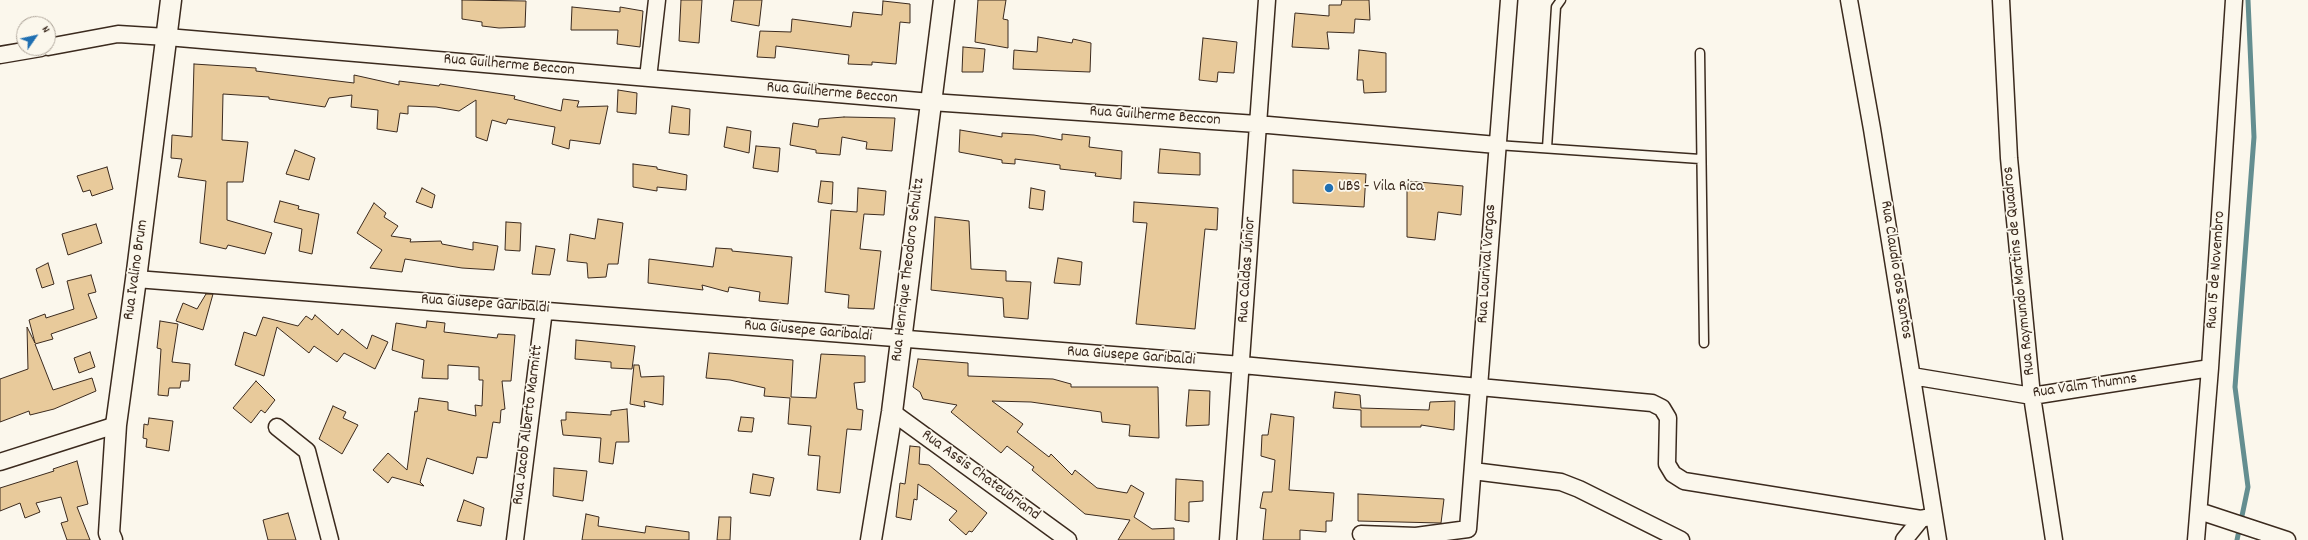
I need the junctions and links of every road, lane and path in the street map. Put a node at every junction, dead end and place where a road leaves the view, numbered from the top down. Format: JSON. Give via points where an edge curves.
{"nodes":[{"id":1,"x":171,"y":0,"type":"edge"},
{"id":2,"x":657,"y":0,"type":"edge"},
{"id":3,"x":944,"y":0,"type":"edge"},
{"id":4,"x":1267,"y":0,"type":"edge"},
{"id":5,"x":1509,"y":0,"type":"edge"},
{"id":6,"x":1561,"y":0,"type":"edge"},
{"id":7,"x":1849,"y":0,"type":"edge"},
{"id":8,"x":2001,"y":0,"type":"edge"},
{"id":9,"x":2234,"y":0,"type":"edge"},
{"id":10,"x":167,"y":37,"type":"junction"},
{"id":11,"x":56,"y":46,"type":"edge"},
{"id":12,"x":16,"y":52,"type":"edge"},
{"id":13,"x":1700,"y":53,"type":"dead end"},
{"id":14,"x":0,"y":55,"type":"edge"},
{"id":15,"x":648,"y":78,"type":"junction"},
{"id":16,"x":931,"y":102,"type":"junction"},
{"id":17,"x":1257,"y":124,"type":"junction"},
{"id":18,"x":1497,"y":145,"type":"junction"},
{"id":19,"x":1547,"y":148,"type":"junction"},
{"id":20,"x":1700,"y":159,"type":"junction"},
{"id":21,"x":136,"y":279,"type":"junction"},
{"id":22,"x":544,"y":310,"type":"junction"},
{"id":23,"x":900,"y":340,"type":"junction"},
{"id":24,"x":1704,"y":342,"type":"dead end"},
{"id":25,"x":1242,"y":365,"type":"junction"},
{"id":26,"x":2210,"y":368,"type":"junction"},
{"id":27,"x":1912,"y":376,"type":"junction"},
{"id":28,"x":1479,"y":387,"type":"junction"},
{"id":29,"x":2032,"y":396,"type":"junction"},
{"id":30,"x":892,"y":412,"type":"junction"},
{"id":31,"x":116,"y":425,"type":"junction"},
{"id":32,"x":277,"y":427,"type":"dead end"},
{"id":33,"x":0,"y":462,"type":"edge"},
{"id":34,"x":1473,"y":471,"type":"junction"},
{"id":35,"x":2199,"y":511,"type":"junction"},
{"id":36,"x":1928,"y":518,"type":"junction"},
{"id":37,"x":1361,"y":534,"type":"dead end"},
{"id":38,"x":1472,"y":534,"type":"edge"},
{"id":39,"x":112,"y":540,"type":"edge"},
{"id":40,"x":330,"y":540,"type":"edge"},
{"id":41,"x":515,"y":540,"type":"edge"},
{"id":42,"x":871,"y":540,"type":"edge"},
{"id":43,"x":1068,"y":540,"type":"edge"},
{"id":44,"x":1228,"y":540,"type":"edge"},
{"id":45,"x":1681,"y":540,"type":"edge"},
{"id":46,"x":1904,"y":540,"type":"edge"},
{"id":47,"x":1938,"y":540,"type":"edge"},
{"id":48,"x":2054,"y":540,"type":"edge"},
{"id":49,"x":2196,"y":540,"type":"edge"},
{"id":50,"x":2287,"y":540,"type":"edge"}],
"edges":[{"from":1,"to":10,"type":"street","name":"Rua Ivalino Brum"},
{"from":2,"to":15,"type":"street"},
{"from":3,"to":16,"type":"street","name":"Rua Henrique Theodoro Schultz"},
{"from":4,"to":17,"type":"street","name":"Rua Caldas Júnior"},
{"from":5,"to":18,"type":"street","name":"Rua Lourival Vargas"},
{"from":6,"to":19,"type":"lane","via":[[1556,7]]},
{"from":7,"to":27,"type":"street","name":"Rua Claudio dos Santos"},
{"from":8,"to":29,"type":"street","name":"Rua Raymundo Martins de Quadros","via":[[2009,158]]},
{"from":9,"to":26,"type":"street","name":"Rua 15 de Novembro"},
{"from":10,"to":11,"type":"street","name":"Rua Guilherme Beccon","via":[[118,34]]},
{"from":10,"to":15,"type":"street","name":"Rua Guilherme Beccon"},
{"from":10,"to":21,"type":"street","name":"Rua Ivalino Brum"},
{"from":12,"to":14,"type":"street"},
{"from":13,"to":20,"type":"lane"},
{"from":15,"to":16,"type":"street","name":"Rua Guilherme Beccon"},
{"from":16,"to":17,"type":"street","name":"Rua Guilherme Beccon"},
{"from":16,"to":23,"type":"street","name":"Rua Henrique Theodoro Schultz"},
{"from":17,"to":18,"type":"street","name":"Rua Guilherme Beccon"},
{"from":17,"to":25,"type":"street","name":"Rua Caldas Júnior"},
{"from":18,"to":19,"type":"lane"},
{"from":18,"to":28,"type":"street","name":"Rua Lourival Vargas"},
{"from":19,"to":20,"type":"lane"},
{"from":20,"to":24,"type":"lane"},
{"from":21,"to":22,"type":"street","name":"Rua Giusepe Garibaldi"},
{"from":21,"to":31,"type":"street","name":"Rua Ivalino Brum"},
{"from":22,"to":23,"type":"street","name":"Rua Giusepe Garibaldi"},
{"from":22,"to":41,"type":"street","name":"Rua Jacob Alberto Marmitt"},
{"from":23,"to":25,"type":"street","name":"Rua Giusepe Garibaldi"},
{"from":23,"to":30,"type":"street","name":"Rua Henrique Theodoro Schultz"},
{"from":25,"to":28,"type":"street","name":"Rua Giusepe Garibaldi"},
{"from":25,"to":44,"type":"street","name":"Rua Caldas Júnior"},
{"from":26,"to":29,"type":"street","name":"Rua Valm Thumns"},
{"from":26,"to":35,"type":"street","name":"Rua 15 de Novembro"},
{"from":27,"to":29,"type":"street","name":"Rua Valm Thumns"},
{"from":27,"to":36,"type":"street","name":"Rua Claudio dos Santos"},
{"from":28,"to":34,"type":"street","name":"Rua Lourival Vargas"},
{"from":28,"to":36,"type":"street","name":"Rua Giusepe Garibaldi","via":[[1652,403],[1662,408],[1668,418],[1667,464],[1673,474],[1684,481]]},
{"from":29,"to":48,"type":"street","name":"Rua Raymundo Martins de Quadros"},
{"from":30,"to":42,"type":"street","name":"Rua Henrique Theodoro Schultz"},
{"from":30,"to":43,"type":"street","name":"Rua Assis Chateubriand"},
{"from":31,"to":33,"type":"street"},
{"from":31,"to":39,"type":"street","name":"Rua Ivalino Brum","via":[[109,533]]},
{"from":32,"to":40,"type":"street","via":[[307,451]]},
{"from":34,"to":38,"type":"street","name":"Rua Lourival Vargas"},
{"from":34,"to":45,"type":"street","via":[[1561,482]]},
{"from":35,"to":49,"type":"street","name":"Rua 15 de Novembro"},
{"from":35,"to":50,"type":"street"},
{"from":36,"to":46,"type":"street"},
{"from":36,"to":47,"type":"street","name":"Rua Claudio dos Santos"},
{"from":37,"to":38,"type":"street"}]}
